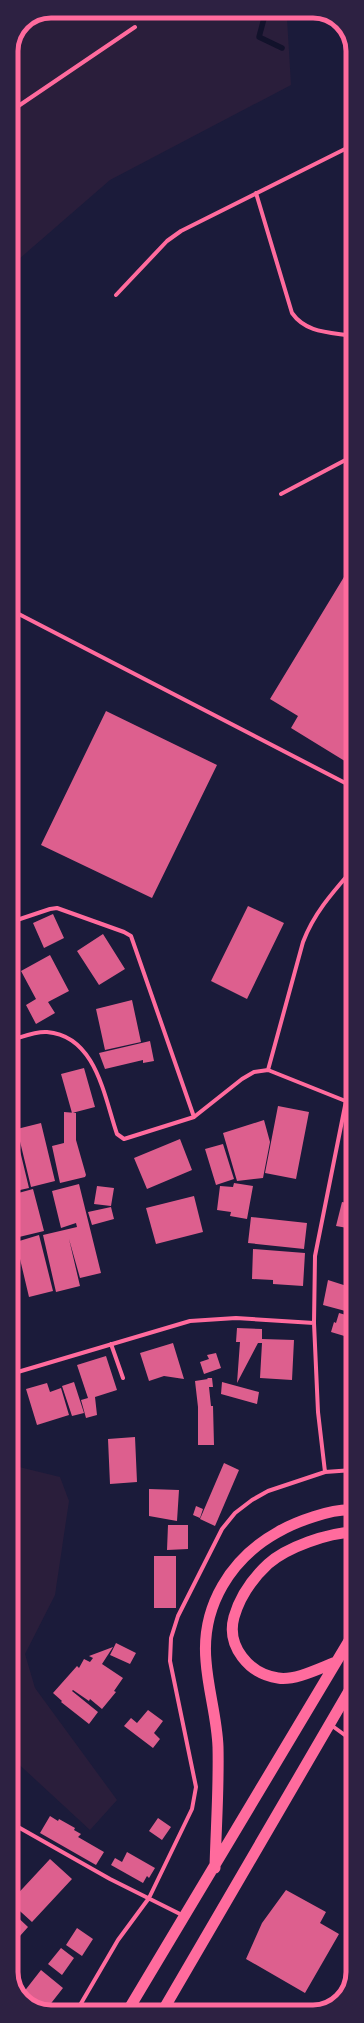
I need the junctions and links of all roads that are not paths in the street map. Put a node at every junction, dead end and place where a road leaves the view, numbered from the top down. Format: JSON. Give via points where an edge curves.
{"nodes":[{"id":1,"x":136,"y":27,"type":"dead end"},
{"id":2,"x":18,"y":106,"type":"edge"},
{"id":3,"x":346,"y":148,"type":"edge"},
{"id":4,"x":256,"y":193,"type":"junction"},
{"id":5,"x":116,"y":295,"type":"dead end"},
{"id":6,"x":346,"y":335,"type":"edge"},
{"id":7,"x":346,"y":460,"type":"edge"},
{"id":8,"x":281,"y":494,"type":"dead end"},
{"id":9,"x":18,"y":614,"type":"edge"},
{"id":10,"x":346,"y":783,"type":"edge"},
{"id":11,"x":346,"y":877,"type":"edge"},
{"id":12,"x":18,"y":920,"type":"edge"},
{"id":13,"x":18,"y":1038,"type":"edge"},
{"id":14,"x":268,"y":1070,"type":"junction"},
{"id":15,"x":346,"y":1101,"type":"joint"},
{"id":16,"x":194,"y":1117,"type":"junction"},
{"id":17,"x":314,"y":1323,"type":"junction"},
{"id":18,"x":111,"y":1344,"type":"junction"},
{"id":19,"x":18,"y":1372,"type":"edge"},
{"id":20,"x":123,"y":1378,"type":"dead end"},
{"id":21,"x":346,"y":1470,"type":"edge"},
{"id":22,"x":325,"y":1472,"type":"junction"},
{"id":23,"x":346,"y":1511,"type":"edge"},
{"id":24,"x":346,"y":1532,"type":"edge"},
{"id":25,"x":346,"y":1646,"type":"edge"},
{"id":26,"x":336,"y":1662,"type":"junction"},
{"id":27,"x":346,"y":1696,"type":"edge"},
{"id":28,"x":329,"y":1724,"type":"junction"},
{"id":29,"x":346,"y":1736,"type":"edge"},
{"id":30,"x":18,"y":1827,"type":"edge"},
{"id":31,"x":214,"y":1868,"type":"junction"},
{"id":32,"x":149,"y":1898,"type":"junction"},
{"id":33,"x":185,"y":1917,"type":"junction"},
{"id":34,"x":80,"y":2005,"type":"edge"},
{"id":35,"x":131,"y":2005,"type":"edge"},
{"id":36,"x":166,"y":2005,"type":"edge"}],
"edges":[{"from":1,"to":2,"type":"street"},
{"from":3,"to":4,"type":"street"},
{"from":4,"to":5,"type":"street","via":[[166,241]]},
{"from":4,"to":6,"type":"street","via":[[292,312],[298,322],[307,328]]},
{"from":7,"to":8,"type":"street"},
{"from":9,"to":10,"type":"street"},
{"from":11,"to":14,"type":"street","via":[[310,924]]},
{"from":12,"to":16,"type":"street","via":[[57,908],[131,936]]},
{"from":13,"to":16,"type":"street","via":[[46,1032],[62,1035],[84,1050],[93,1063],[120,1138],[124,1139]]},
{"from":14,"to":15,"type":"street"},
{"from":14,"to":16,"type":"street","via":[[254,1072],[242,1079]]},
{"from":15,"to":17,"type":"street","via":[[316,1256]]},
{"from":17,"to":18,"type":"street","via":[[236,1318],[190,1321]]},
{"from":17,"to":22,"type":"street","via":[[318,1412]]},
{"from":18,"to":19,"type":"street"},
{"from":18,"to":20,"type":"street"},
{"from":21,"to":22,"type":"street"},
{"from":22,"to":32,"type":"street","via":[[268,1491],[235,1513],[222,1529],[178,1616],[171,1638],[170,1661],[196,1787],[192,1809]]},
{"from":23,"to":31,"type":"highway","via":[[293,1523],[259,1542],[234,1568],[213,1602],[206,1636],[206,1661],[218,1747]]},
{"from":24,"to":26,"type":"highway","via":[[304,1543],[269,1563],[245,1589],[233,1618],[233,1638],[238,1651],[245,1663],[261,1673],[279,1678],[305,1674]]},
{"from":25,"to":26,"type":"highway"},
{"from":26,"to":31,"type":"highway"},
{"from":27,"to":28,"type":"highway"},
{"from":28,"to":29,"type":"street"},
{"from":28,"to":36,"type":"highway"},
{"from":30,"to":32,"type":"street"},
{"from":31,"to":33,"type":"highway"},
{"from":32,"to":33,"type":"street"},
{"from":32,"to":34,"type":"street","via":[[118,1940]]},
{"from":33,"to":35,"type":"highway"}]}
